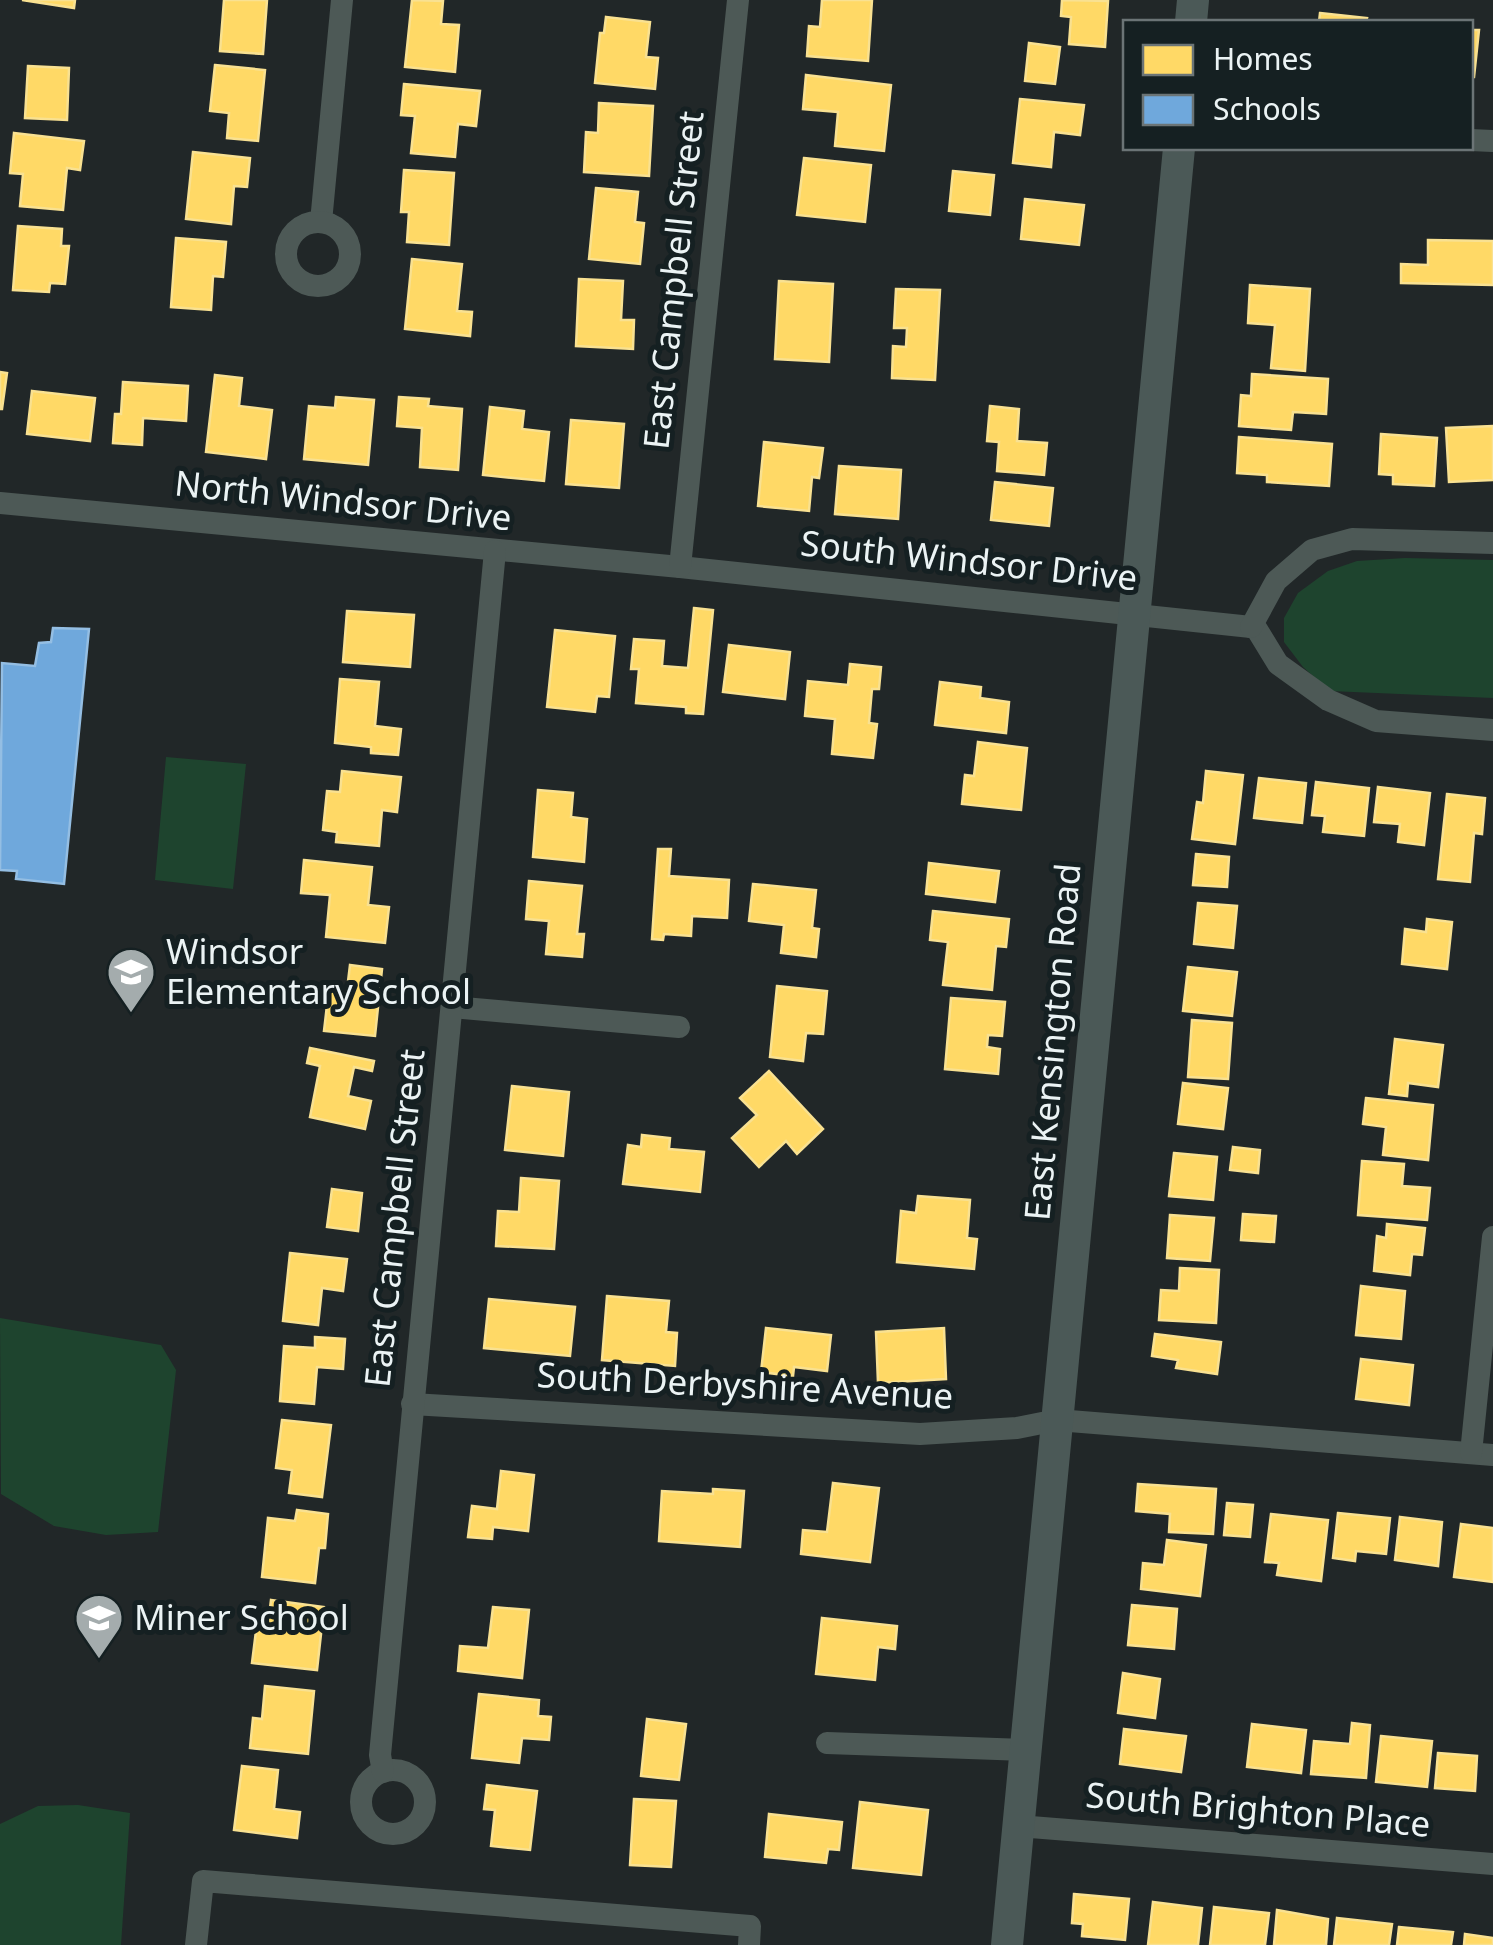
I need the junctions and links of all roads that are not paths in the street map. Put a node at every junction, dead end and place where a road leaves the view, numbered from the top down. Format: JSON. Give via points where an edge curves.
{"nodes":[{"id":1,"x":342,"y":0,"type":"edge"},
{"id":2,"x":738,"y":0,"type":"edge"},
{"id":3,"x":1179,"y":150,"type":"edge"},
{"id":4,"x":320,"y":222,"type":"dead end"},
{"id":5,"x":0,"y":503,"type":"edge"},
{"id":6,"x":1493,"y":543,"type":"edge"},
{"id":7,"x":495,"y":552,"type":"junction"},
{"id":8,"x":680,"y":567,"type":"junction"},
{"id":9,"x":1134,"y":613,"type":"junction"},
{"id":10,"x":1251,"y":627,"type":"junction"},
{"id":11,"x":1493,"y":730,"type":"edge"},
{"id":12,"x":452,"y":1007,"type":"junction"},
{"id":13,"x":680,"y":1026,"type":"dead end"},
{"id":14,"x":1493,"y":1237,"type":"edge"},
{"id":15,"x":412,"y":1404,"type":"junction"},
{"id":16,"x":1057,"y":1420,"type":"junction"},
{"id":17,"x":1482,"y":1454,"type":"edge"},
{"id":18,"x":827,"y":1742,"type":"dead end"},
{"id":19,"x":1025,"y":1750,"type":"junction"},
{"id":20,"x":383,"y":1772,"type":"dead end"},
{"id":21,"x":1018,"y":1826,"type":"junction"},
{"id":22,"x":1493,"y":1864,"type":"edge"},
{"id":23,"x":196,"y":1945,"type":"edge"},
{"id":24,"x":749,"y":1945,"type":"edge"},
{"id":25,"x":1007,"y":1945,"type":"edge"}],
"edges":[{"from":1,"to":4,"type":"street"},
{"from":2,"to":8,"type":"street","name":"East Campbell Street"},
{"from":3,"to":9,"type":"main road","name":"East Kensington Road"},
{"from":5,"to":7,"type":"street","name":"North Windsor Drive"},
{"from":6,"to":10,"type":"street","via":[[1352,540],[1312,550],[1276,582]]},
{"from":7,"to":8,"type":"street","name":"North Windsor Drive"},
{"from":7,"to":12,"type":"street","name":"East Campbell Street"},
{"from":8,"to":9,"type":"street","name":"South Windsor Drive"},
{"from":9,"to":10,"type":"street","name":"South Windsor Drive"},
{"from":9,"to":16,"type":"main road","name":"East Kensington Road"},
{"from":10,"to":11,"type":"street","via":[[1278,664],[1328,700],[1376,721]]},
{"from":12,"to":13,"type":"street"},
{"from":12,"to":15,"type":"street","name":"East Campbell Street"},
{"from":14,"to":17,"type":"street"},
{"from":15,"to":16,"type":"street","name":"South Derbyshire Avenue","via":[[920,1434]]},
{"from":15,"to":20,"type":"street","name":"East Campbell Street"},
{"from":16,"to":17,"type":"street","name":"South Derbyshire Avenue"},
{"from":16,"to":19,"type":"main road","name":"East Kensington Road"},
{"from":18,"to":19,"type":"street"},
{"from":19,"to":21,"type":"main road","name":"East Kensington Road"},
{"from":21,"to":22,"type":"street","name":"South Brighton Place"},
{"from":21,"to":25,"type":"main road","name":"East Kensington Road"},
{"from":23,"to":24,"type":"street","via":[[203,1880],[750,1926]]}]}
